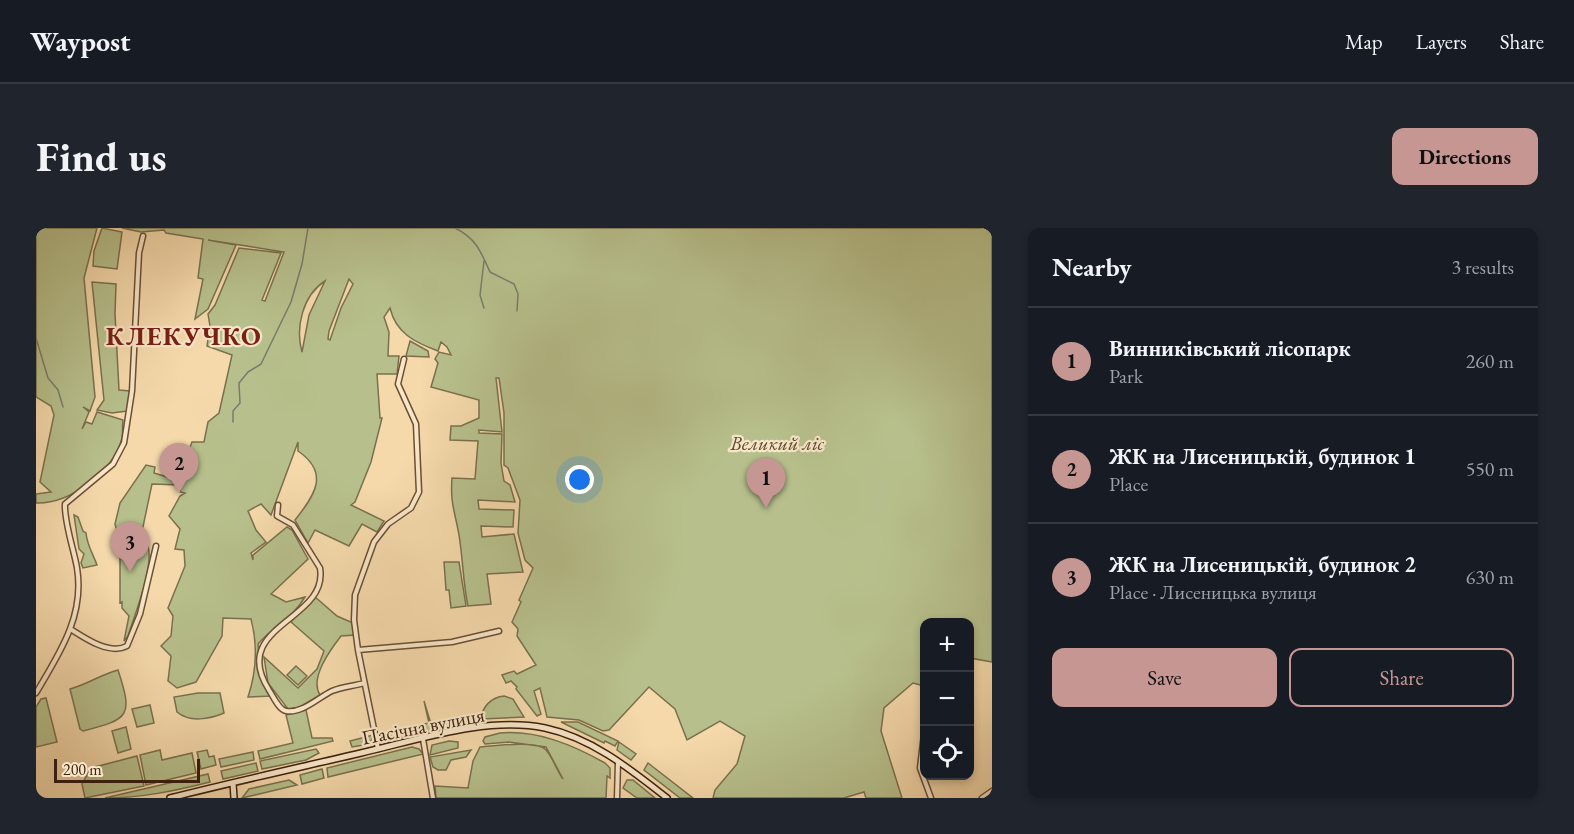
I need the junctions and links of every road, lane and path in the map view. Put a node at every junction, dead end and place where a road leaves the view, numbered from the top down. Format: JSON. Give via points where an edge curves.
{"nodes":[{"id":1,"x":143,"y":236,"type":"dead end"},
{"id":2,"x":404,"y":359,"type":"dead end"},
{"id":3,"x":278,"y":505,"type":"dead end"},
{"id":4,"x":156,"y":546,"type":"dead end"},
{"id":5,"x":72,"y":630,"type":"junction"},
{"id":6,"x":499,"y":631,"type":"dead end"},
{"id":7,"x":358,"y":650,"type":"junction"},
{"id":8,"x":364,"y":683,"type":"junction"},
{"id":9,"x":36,"y":693,"type":"edge"},
{"id":10,"x":423,"y":739,"type":"junction"},
{"id":11,"x":378,"y":749,"type":"junction"},
{"id":12,"x":618,"y":762,"type":"junction"},
{"id":13,"x":925,"y":780,"type":"edge"},
{"id":14,"x":233,"y":783,"type":"junction"},
{"id":15,"x":992,"y":791,"type":"edge"},
{"id":16,"x":170,"y":798,"type":"edge"},
{"id":17,"x":234,"y":798,"type":"edge"},
{"id":18,"x":433,"y":798,"type":"edge"},
{"id":19,"x":617,"y":798,"type":"edge"},
{"id":20,"x":666,"y":798,"type":"edge"},
{"id":21,"x":932,"y":798,"type":"edge"},
{"id":22,"x":982,"y":798,"type":"edge"}],
"edges":[{"from":1,"to":5,"type":"street","via":[[132,391],[124,444],[113,464],[66,504],[78,576]]},
{"from":2,"to":7,"type":"street","via":[[398,384],[416,424],[419,492],[411,508],[388,524],[370,549],[355,595]]},
{"from":3,"to":8,"type":"street","via":[[277,516],[297,530],[321,575],[317,588],[297,615],[273,630],[265,641],[260,662],[267,686],[281,709],[287,711],[299,709],[334,690]]},
{"from":4,"to":5,"type":"street","via":[[140,614],[127,646],[101,646]]},
{"from":5,"to":9,"type":"street"},
{"from":6,"to":7,"type":"street","via":[[452,642]]},
{"from":7,"to":8,"type":"street"},
{"from":8,"to":11,"type":"street"},
{"from":10,"to":11,"type":"main road","name":"Пасічна вулиця"},
{"from":10,"to":12,"type":"main road","name":"Пасічна вулиця","via":[[492,726],[535,726],[577,738]]},
{"from":10,"to":18,"type":"street"},
{"from":11,"to":14,"type":"main road","name":"Пасічна вулиця"},
{"from":12,"to":19,"type":"street"},
{"from":12,"to":20,"type":"main road","name":"Пасічна вулиця"},
{"from":13,"to":21,"type":"street"},
{"from":14,"to":16,"type":"main road","name":"Пасічна вулиця"},
{"from":14,"to":17,"type":"main road"},
{"from":15,"to":22,"type":"street"}]}
